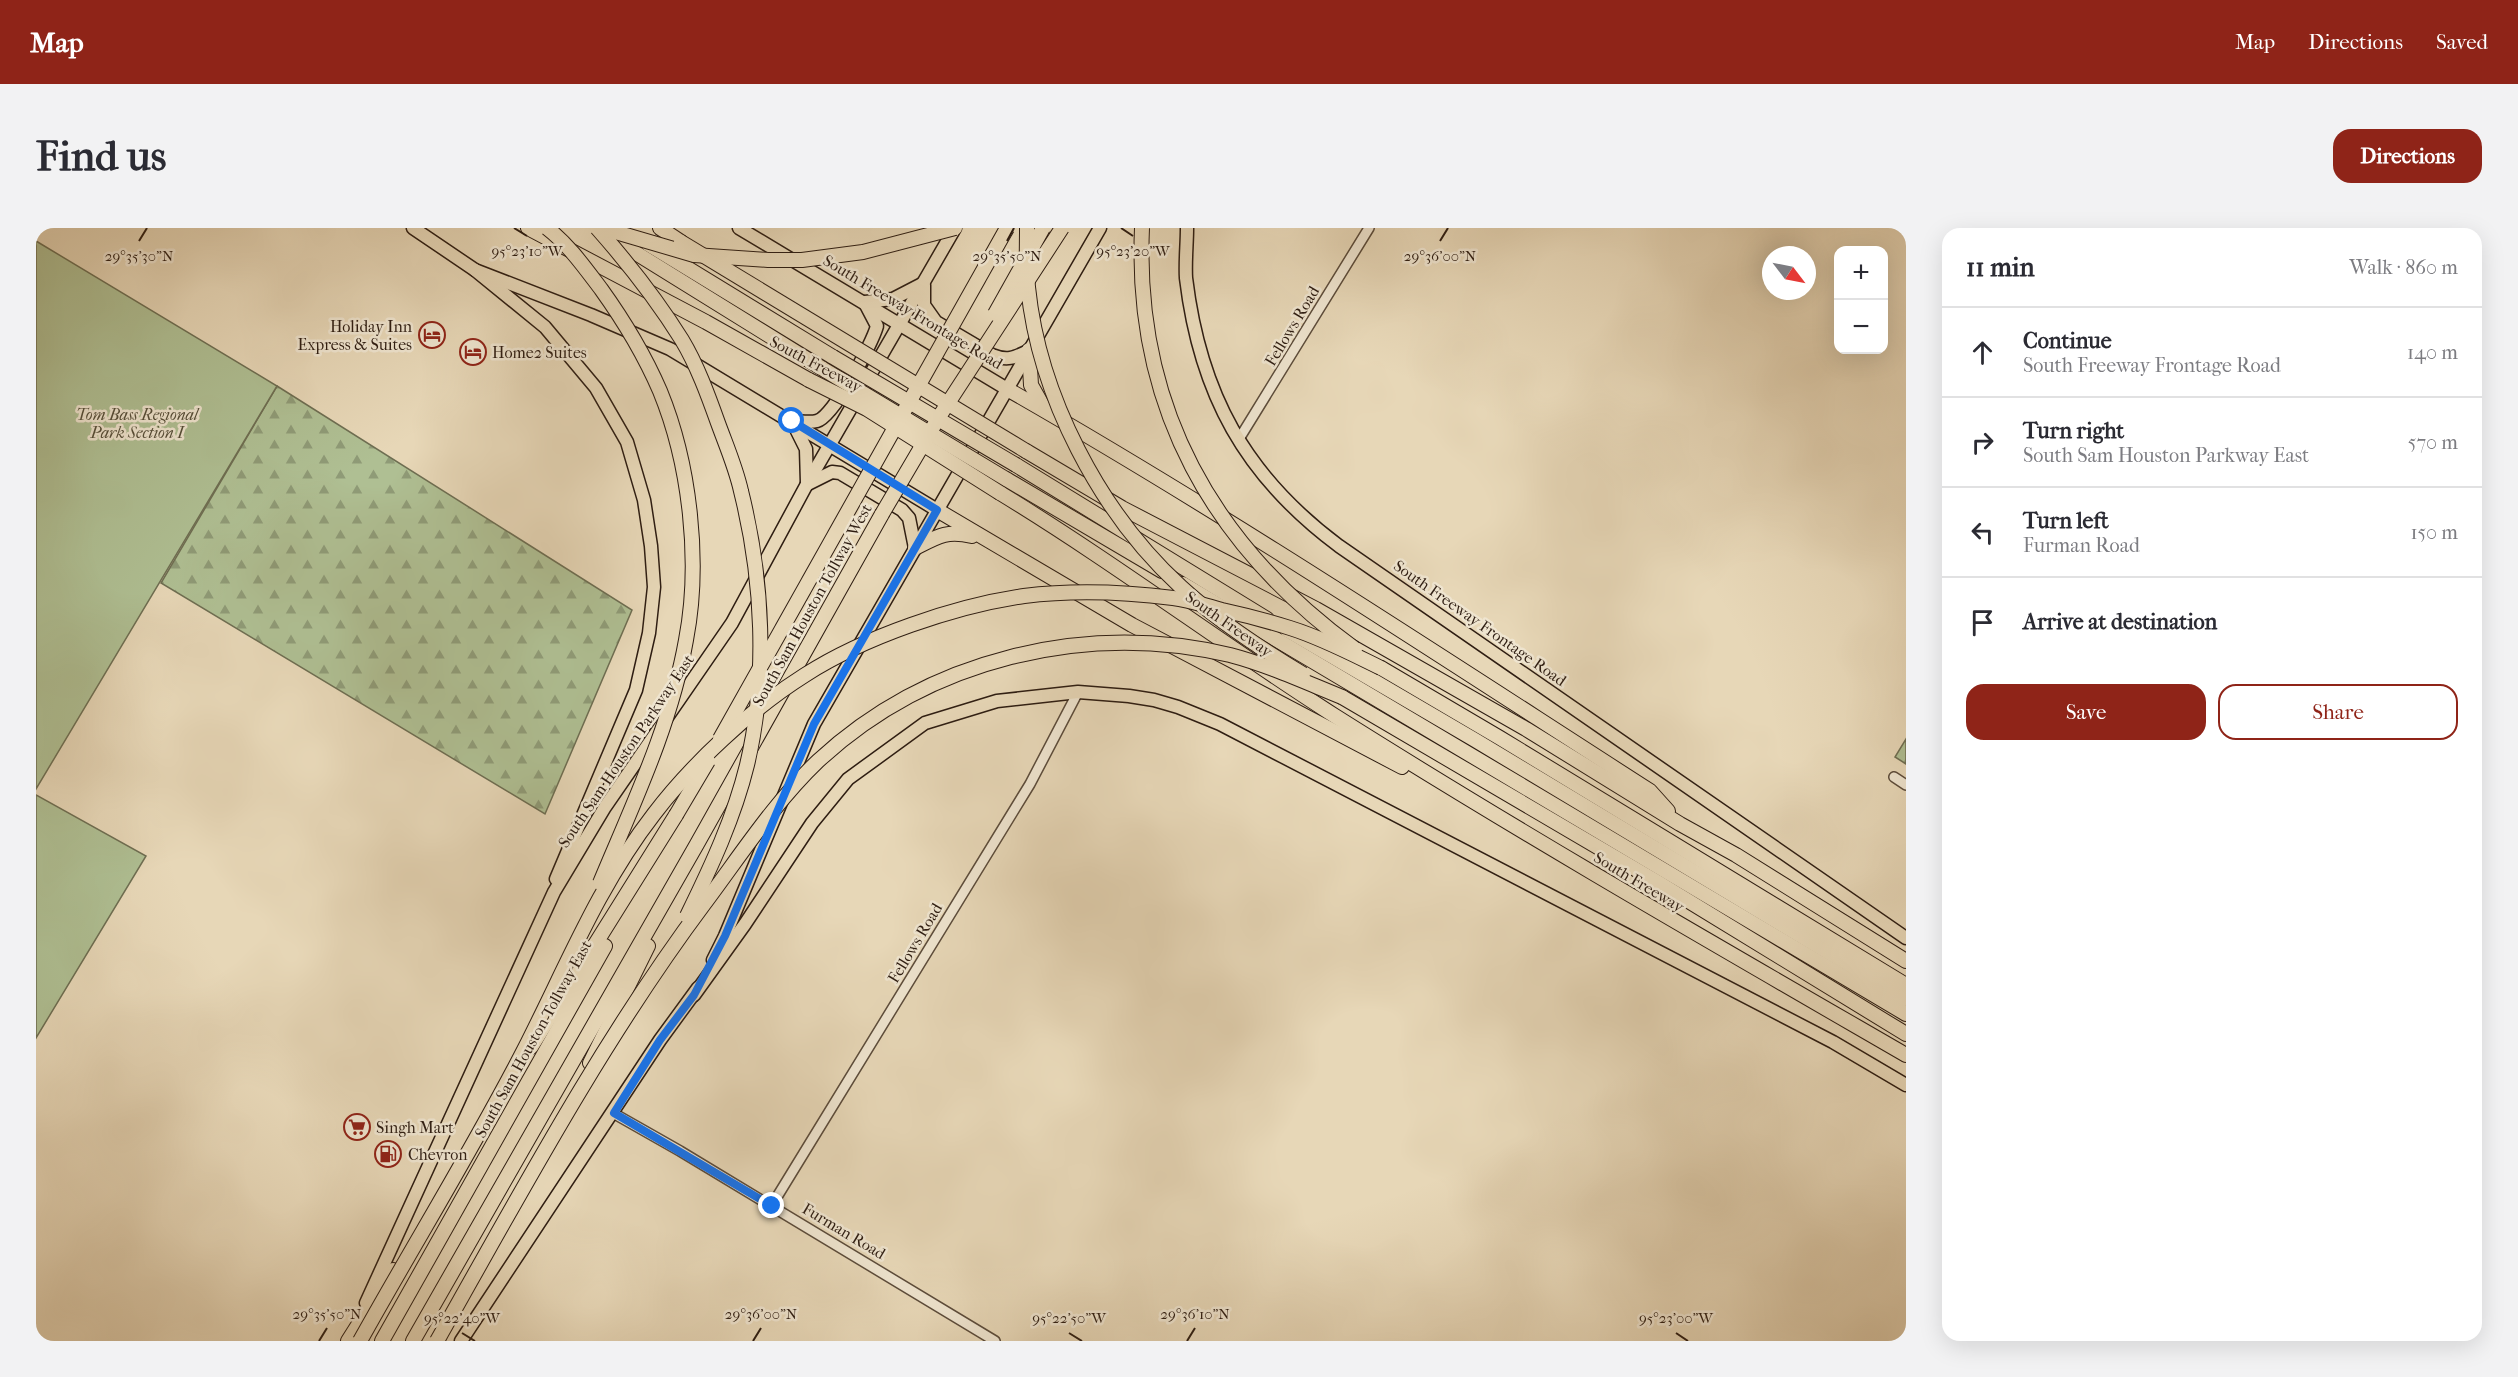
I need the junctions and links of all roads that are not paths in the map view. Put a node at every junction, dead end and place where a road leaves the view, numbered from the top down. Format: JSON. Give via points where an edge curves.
{"nodes":[{"id":1,"x":413,"y":228,"type":"edge"},
{"id":2,"x":528,"y":228,"type":"edge"},
{"id":3,"x":547,"y":228,"type":"edge"},
{"id":4,"x":598,"y":228,"type":"edge"},
{"id":5,"x":622,"y":228,"type":"edge"},
{"id":6,"x":660,"y":228,"type":"edge"},
{"id":7,"x":671,"y":228,"type":"edge"},
{"id":8,"x":739,"y":228,"type":"edge"},
{"id":9,"x":955,"y":228,"type":"edge"},
{"id":10,"x":1007,"y":228,"type":"edge"},
{"id":11,"x":1027,"y":228,"type":"edge"},
{"id":12,"x":1042,"y":228,"type":"edge"},
{"id":13,"x":1062,"y":228,"type":"edge"},
{"id":14,"x":1100,"y":228,"type":"edge"},
{"id":15,"x":1142,"y":228,"type":"edge"},
{"id":16,"x":1187,"y":228,"type":"edge"},
{"id":17,"x":1369,"y":228,"type":"edge"},
{"id":18,"x":681,"y":242,"type":"junction"},
{"id":19,"x":475,"y":270,"type":"junction"},
{"id":20,"x":924,"y":284,"type":"junction"},
{"id":21,"x":865,"y":302,"type":"junction"},
{"id":22,"x":900,"y":325,"type":"junction"},
{"id":23,"x":1029,"y":350,"type":"junction"},
{"id":24,"x":1007,"y":389,"type":"junction"},
{"id":25,"x":1046,"y":411,"type":"junction"},
{"id":26,"x":792,"y":421,"type":"junction"},
{"id":27,"x":1239,"y":439,"type":"junction"},
{"id":28,"x":830,"y":445,"type":"junction"},
{"id":29,"x":807,"y":484,"type":"junction"},
{"id":30,"x":937,"y":510,"type":"junction"},
{"id":31,"x":882,"y":514,"type":"junction"},
{"id":32,"x":988,"y":540,"type":"junction"},
{"id":33,"x":915,"y":548,"type":"junction"},
{"id":34,"x":1381,"y":668,"type":"junction"},
{"id":35,"x":1078,"y":692,"type":"junction"},
{"id":36,"x":1342,"y":697,"type":"junction"},
{"id":37,"x":1894,"y":777,"type":"dead end"},
{"id":38,"x":1906,"y":785,"type":"edge"},
{"id":39,"x":676,"y":815,"type":"junction"},
{"id":40,"x":1680,"y":824,"type":"junction"},
{"id":41,"x":1515,"y":828,"type":"junction"},
{"id":42,"x":698,"y":842,"type":"junction"},
{"id":43,"x":554,"y":892,"type":"junction"},
{"id":44,"x":1906,"y":938,"type":"edge"},
{"id":45,"x":674,"y":945,"type":"junction"},
{"id":46,"x":567,"y":959,"type":"junction"},
{"id":47,"x":1906,"y":961,"type":"edge"},
{"id":48,"x":1804,"y":969,"type":"junction"},
{"id":49,"x":1906,"y":985,"type":"edge"},
{"id":50,"x":694,"y":995,"type":"junction"},
{"id":51,"x":1906,"y":999,"type":"edge"},
{"id":52,"x":1906,"y":1014,"type":"edge"},
{"id":53,"x":1906,"y":1027,"type":"edge"},
{"id":54,"x":1906,"y":1034,"type":"edge"},
{"id":55,"x":1906,"y":1055,"type":"edge"},
{"id":56,"x":1906,"y":1085,"type":"edge"},
{"id":57,"x":614,"y":1113,"type":"junction"},
{"id":58,"x":772,"y":1206,"type":"junction"},
{"id":59,"x":347,"y":1341,"type":"edge"},
{"id":60,"x":360,"y":1341,"type":"edge"},
{"id":61,"x":382,"y":1341,"type":"edge"},
{"id":62,"x":413,"y":1341,"type":"edge"},
{"id":63,"x":437,"y":1341,"type":"edge"},
{"id":64,"x":444,"y":1341,"type":"edge"},
{"id":65,"x":462,"y":1341,"type":"edge"},
{"id":66,"x":995,"y":1341,"type":"edge"}],
"edges":[{"from":1,"to":19,"type":"main road"},
{"from":2,"to":41,"type":"highway","name":"South Freeway","bridge":true,"via":[[867,409],[1177,608],[1333,714]]},
{"from":3,"to":46,"type":"highway","bridge":true,"via":[[582,264],[626,324],[645,359],[660,392],[679,454],[691,531],[691,607],[678,680],[653,757]]},
{"from":4,"to":9,"type":"highway","bridge":true,"via":[[694,255],[768,261],[863,252]]},
{"from":4,"to":45,"type":"highway","bridge":true,"via":[[656,301],[683,341],[700,378],[741,491],[757,588],[760,675],[748,762],[714,861]]},
{"from":4,"to":52,"type":"highway","bridge":true,"via":[[1006,479]]},
{"from":5,"to":51,"type":"highway","bridge":true,"via":[[1252,610]]},
{"from":6,"to":18,"type":"highway","name":"South Freeway"},
{"from":7,"to":18,"type":"highway"},
{"from":8,"to":21,"type":"main road","name":"South Freeway Frontage Road"},
{"from":9,"to":20,"type":"main road","name":"South Sam Houston Parkway East"},
{"from":10,"to":39,"type":"highway","name":"South Sam Houston Tollway West","bridge":true},
{"from":11,"to":36,"type":"highway","bridge":true,"via":[[1028,288],[1044,365],[1073,441],[1119,515],[1150,554],[1204,606],[1275,657]]},
{"from":12,"to":31,"type":"highway","name":"South Sam Houston Tollway West","bridge":true},
{"from":13,"to":31,"type":"highway","bridge":true,"via":[[994,330]]},
{"from":14,"to":23,"type":"main road"},
{"from":15,"to":34,"type":"highway","bridge":true,"via":[[1142,292],[1153,360],[1172,425],[1198,480],[1213,506],[1264,570],[1303,608]]},
{"from":16,"to":27,"type":"main road","name":"South Freeway Frontage Road","via":[[1186,276],[1198,346],[1223,415]]},
{"from":17,"to":27,"type":"street","name":"Fellows Road"},
{"from":18,"to":40,"type":"highway","name":"South Freeway","bridge":true,"via":[[1122,508],[1316,609]]},
{"from":19,"to":26,"type":"main road","via":[[670,349]]},
{"from":19,"to":43,"type":"main road","via":[[545,327],[596,388],[627,442],[644,500],[651,546],[654,587],[650,633],[636,690],[556,875]]},
{"from":20,"to":21,"type":"main road","via":[[893,298]]},
{"from":20,"to":22,"type":"main road","name":"South Sam Houston Parkway East"},
{"from":20,"to":23,"type":"main road","via":[[924,305],[936,322],[1002,359],[1012,359]]},
{"from":21,"to":22,"type":"main road","name":"South Freeway Frontage Road"},
{"from":21,"to":26,"type":"main road","via":[[877,326],[873,341],[829,413],[816,421]]},
{"from":22,"to":24,"type":"main road","name":"South Freeway Frontage Road"},
{"from":22,"to":28,"type":"main road","name":"South Sam Houston Parkway East"},
{"from":23,"to":24,"type":"main road"},
{"from":23,"to":25,"type":"highway","via":[[1031,385]]},
{"from":24,"to":25,"type":"highway"},
{"from":24,"to":30,"type":"main road"},
{"from":25,"to":40,"type":"highway","via":[[1270,546],[1650,791]]},
{"from":26,"to":28,"type":"main road"},
{"from":26,"to":29,"type":"main road","via":[[806,449]]},
{"from":27,"to":44,"type":"main road","name":"South Freeway Frontage Road","via":[[1279,494],[1323,534]]},
{"from":28,"to":29,"type":"main road","name":"South Sam Houston Parkway East"},
{"from":28,"to":30,"type":"main road"},
{"from":29,"to":33,"type":"main road","via":[[832,472],[840,474],[902,510],[909,518]]},
{"from":29,"to":43,"type":"main road","name":"South Sam Houston Parkway East","via":[[732,623],[605,807]]},
{"from":30,"to":32,"type":"highway"},
{"from":30,"to":33,"type":"main road"},
{"from":31,"to":42,"type":"highway","name":"South Sam Houston Tollway West","bridge":true},
{"from":32,"to":33,"type":"highway","via":[[956,532]]},
{"from":32,"to":41,"type":"highway","via":[[1132,625]]},
{"from":33,"to":50,"type":"main road","via":[[814,724],[725,936]]},
{"from":34,"to":46,"type":"highway","bridge":true,"via":[[1292,628],[1177,599],[1087,593],[1025,596],[934,618],[874,640],[805,675],[763,705],[704,757],[672,791],[630,848]]},
{"from":34,"to":49,"type":"highway"},
{"from":35,"to":50,"type":"main road","via":[[997,701],[925,723],[848,779],[812,822]]},
{"from":35,"to":56,"type":"main road","via":[[1154,700],[1220,724],[1833,1042]]},
{"from":35,"to":58,"type":"street","name":"Fellows Road","via":[[1025,793]]},
{"from":36,"to":45,"type":"highway","bridge":true,"via":[[1230,656],[1142,643],[1079,643],[983,665],[893,705],[818,762],[760,829]]},
{"from":36,"to":48,"type":"highway"},
{"from":37,"to":38,"type":"street"},
{"from":39,"to":59,"type":"highway"},
{"from":39,"to":61,"type":"highway","name":"South Sam Houston Tollway East"},
{"from":40,"to":47,"type":"highway","name":"South Freeway"},
{"from":41,"to":55,"type":"highway","name":"South Freeway"},
{"from":42,"to":62,"type":"highway"},
{"from":42,"to":64,"type":"highway","via":[[612,1021]]},
{"from":43,"to":59,"type":"main road","name":"South Sam Houston Parkway East"},
{"from":45,"to":63,"type":"highway","bridge":true,"via":[[509,1213]]},
{"from":46,"to":60,"type":"highway","bridge":true,"via":[[523,1051]]},
{"from":48,"to":53,"type":"highway"},
{"from":48,"to":54,"type":"highway"},
{"from":50,"to":57,"type":"main road"},
{"from":57,"to":58,"type":"street","name":"Furman Road"},
{"from":57,"to":65,"type":"main road"},
{"from":58,"to":66,"type":"street","name":"Furman Road"}]}
